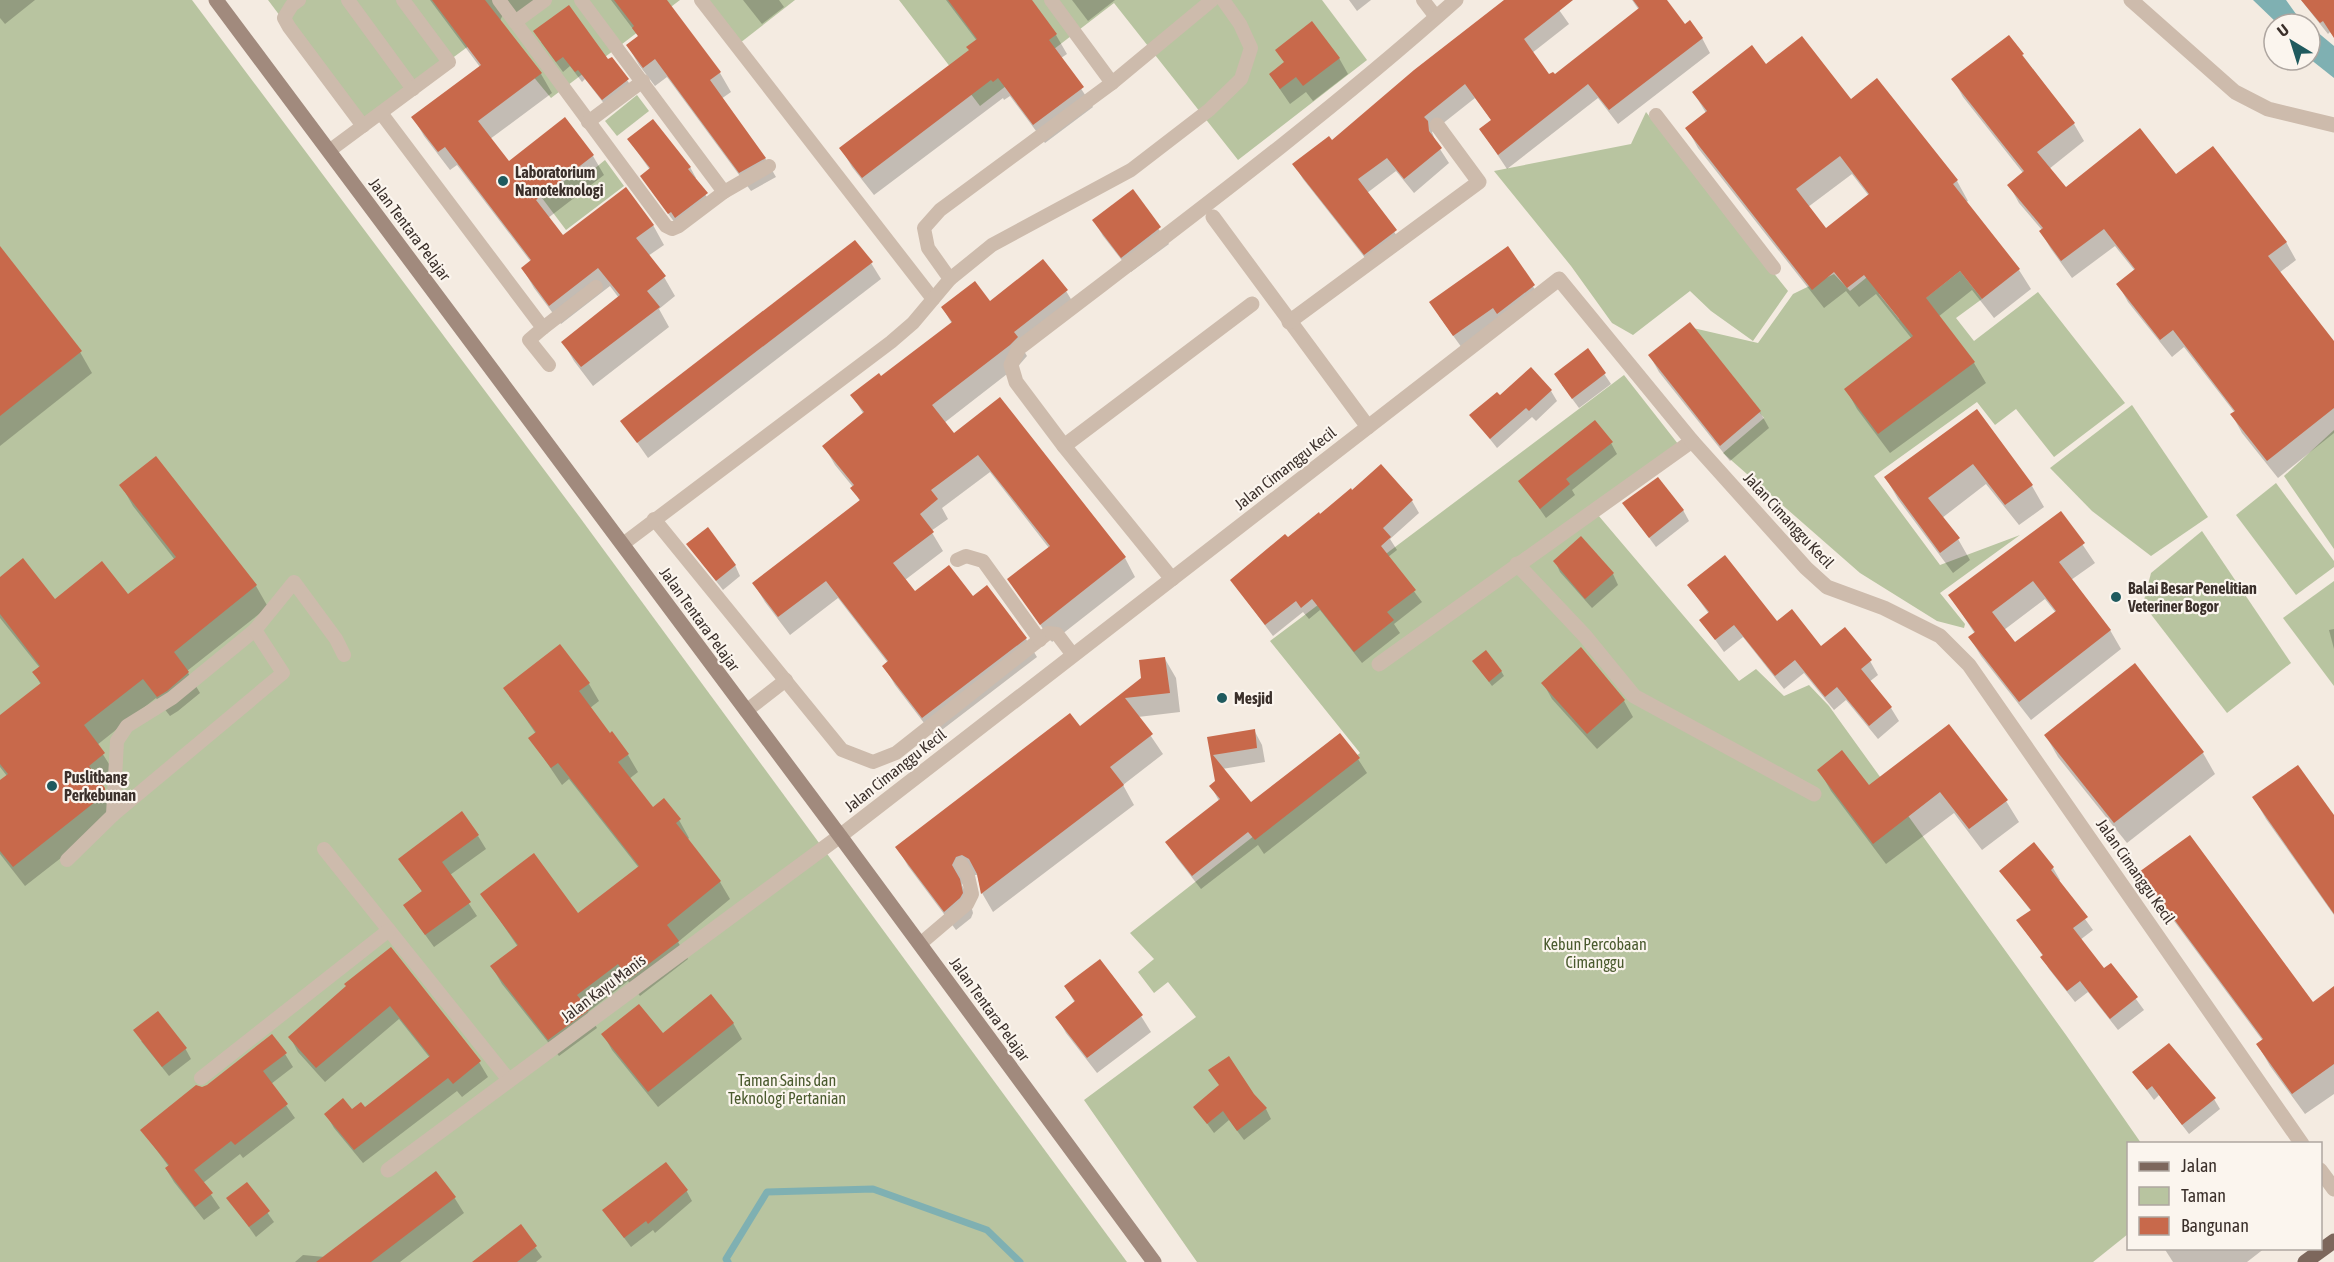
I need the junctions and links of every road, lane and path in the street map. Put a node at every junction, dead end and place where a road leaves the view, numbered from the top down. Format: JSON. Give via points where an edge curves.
{"nodes":[{"id":1,"x":216,"y":0,"type":"edge"},
{"id":2,"x":299,"y":0,"type":"edge"},
{"id":3,"x":348,"y":0,"type":"edge"},
{"id":4,"x":403,"y":0,"type":"edge"},
{"id":5,"x":499,"y":0,"type":"edge"},
{"id":6,"x":545,"y":0,"type":"edge"},
{"id":7,"x":581,"y":0,"type":"edge"},
{"id":8,"x":701,"y":0,"type":"edge"},
{"id":9,"x":1051,"y":0,"type":"edge"},
{"id":10,"x":1212,"y":0,"type":"edge"},
{"id":11,"x":1223,"y":0,"type":"edge"},
{"id":12,"x":1423,"y":0,"type":"edge"},
{"id":13,"x":1456,"y":0,"type":"edge"},
{"id":14,"x":2131,"y":0,"type":"edge"},
{"id":15,"x":1436,"y":17,"type":"junction"},
{"id":16,"x":515,"y":22,"type":"junction"},
{"id":17,"x":643,"y":81,"type":"junction"},
{"id":18,"x":1112,"y":83,"type":"junction"},
{"id":19,"x":413,"y":89,"type":"junction"},
{"id":20,"x":381,"y":113,"type":"junction"},
{"id":21,"x":1656,"y":115,"type":"dead end"},
{"id":22,"x":588,"y":122,"type":"junction"},
{"id":23,"x":1437,"y":125,"type":"dead end"},
{"id":24,"x":2334,"y":125,"type":"edge"},
{"id":25,"x":363,"y":126,"type":"junction"},
{"id":26,"x":329,"y":151,"type":"junction"},
{"id":27,"x":769,"y":166,"type":"dead end"},
{"id":28,"x":724,"y":192,"type":"junction"},
{"id":29,"x":1213,"y":217,"type":"dead end"},
{"id":30,"x":1774,"y":268,"type":"dead end"},
{"id":31,"x":950,"y":279,"type":"junction"},
{"id":32,"x":596,"y":287,"type":"dead end"},
{"id":33,"x":933,"y":299,"type":"junction"},
{"id":34,"x":1252,"y":303,"type":"dead end"},
{"id":35,"x":1289,"y":322,"type":"junction"},
{"id":36,"x":543,"y":328,"type":"junction"},
{"id":37,"x":549,"y":365,"type":"dead end"},
{"id":38,"x":1368,"y":427,"type":"junction"},
{"id":39,"x":1692,"y":441,"type":"junction"},
{"id":40,"x":1064,"y":446,"type":"junction"},
{"id":41,"x":654,"y":519,"type":"junction"},
{"id":42,"x":623,"y":544,"type":"junction"},
{"id":43,"x":957,"y":560,"type":"dead end"},
{"id":44,"x":1517,"y":564,"type":"junction"},
{"id":45,"x":1172,"y":579,"type":"junction"},
{"id":46,"x":255,"y":630,"type":"junction"},
{"id":47,"x":1040,"y":640,"type":"junction"},
{"id":48,"x":344,"y":655,"type":"dead end"},
{"id":49,"x":1073,"y":655,"type":"junction"},
{"id":50,"x":1379,"y":663,"type":"dead end"},
{"id":51,"x":786,"y":680,"type":"junction"},
{"id":52,"x":746,"y":711,"type":"junction"},
{"id":53,"x":1814,"y":794,"type":"dead end"},
{"id":54,"x":112,"y":815,"type":"junction"},
{"id":55,"x":840,"y":836,"type":"junction"},
{"id":56,"x":324,"y":849,"type":"dead end"},
{"id":57,"x":67,"y":860,"type":"dead end"},
{"id":58,"x":961,"y":864,"type":"dead end"},
{"id":59,"x":389,"y":930,"type":"junction"},
{"id":60,"x":920,"y":944,"type":"junction"},
{"id":61,"x":201,"y":1078,"type":"dead end"},
{"id":62,"x":509,"y":1080,"type":"junction"},
{"id":63,"x":2301,"y":1142,"type":"edge"},
{"id":64,"x":388,"y":1170,"type":"dead end"},
{"id":65,"x":2322,"y":1173,"type":"edge"},
{"id":66,"x":2334,"y":1189,"type":"edge"},
{"id":67,"x":2322,"y":1250,"type":"edge"},
{"id":68,"x":1154,"y":1262,"type":"edge"},
{"id":69,"x":2305,"y":1262,"type":"edge"}],
"edges":[{"from":1,"to":26,"type":"main road","name":"Jalan Tentara Pelajar"},
{"from":2,"to":25,"type":"lane","via":[[284,18]]},
{"from":3,"to":19,"type":"lane"},
{"from":4,"to":19,"type":"lane","via":[[449,62]]},
{"from":5,"to":16,"type":"lane"},
{"from":6,"to":16,"type":"lane"},
{"from":7,"to":17,"type":"lane"},
{"from":8,"to":33,"type":"lane"},
{"from":9,"to":18,"type":"lane"},
{"from":10,"to":18,"type":"lane"},
{"from":11,"to":31,"type":"lane","via":[[1251,48],[1241,79],[1209,110],[1131,170],[992,244]]},
{"from":12,"to":15,"type":"lane"},
{"from":13,"to":15,"type":"street"},
{"from":14,"to":24,"type":"street","via":[[2235,92],[2268,109]]},
{"from":15,"to":40,"type":"street","via":[[1223,191],[1019,348],[1011,364],[1016,382]]},
{"from":16,"to":22,"type":"lane"},
{"from":17,"to":22,"type":"lane"},
{"from":17,"to":28,"type":"lane"},
{"from":18,"to":31,"type":"lane","via":[[940,210],[924,228],[928,248]]},
{"from":19,"to":20,"type":"lane"},
{"from":20,"to":25,"type":"lane"},
{"from":20,"to":36,"type":"lane"},
{"from":21,"to":30,"type":"lane"},
{"from":22,"to":28,"type":"lane","via":[[666,226],[679,226]]},
{"from":23,"to":35,"type":"street","via":[[1479,182]]},
{"from":25,"to":26,"type":"lane"},
{"from":26,"to":42,"type":"main road","name":"Jalan Tentara Pelajar"},
{"from":27,"to":28,"type":"lane"},
{"from":29,"to":35,"type":"street"},
{"from":31,"to":33,"type":"lane"},
{"from":32,"to":36,"type":"lane"},
{"from":33,"to":41,"type":"lane","via":[[891,342]]},
{"from":34,"to":40,"type":"street"},
{"from":35,"to":38,"type":"street"},
{"from":36,"to":37,"type":"lane","via":[[529,340]]},
{"from":38,"to":39,"type":"street","name":"Jalan Cimanggu Kecil","via":[[1559,279]]},
{"from":38,"to":45,"type":"street","name":"Jalan Cimanggu Kecil"},
{"from":39,"to":44,"type":"street"},
{"from":39,"to":63,"type":"street","name":"Jalan Cimanggu Kecil","via":[[1827,587],[1884,608],[1940,636],[1969,665]]},
{"from":40,"to":45,"type":"street"},
{"from":41,"to":42,"type":"lane"},
{"from":41,"to":51,"type":"lane"},
{"from":42,"to":52,"type":"main road","name":"Jalan Tentara Pelajar"},
{"from":43,"to":47,"type":"lane","via":[[966,556],[982,561]]},
{"from":44,"to":50,"type":"street"},
{"from":44,"to":53,"type":"street","via":[[1585,636],[1634,696]]},
{"from":45,"to":49,"type":"street","name":"Jalan Cimanggu Kecil"},
{"from":46,"to":48,"type":"lane","via":[[294,582]]},
{"from":46,"to":54,"type":"lane","via":[[172,698],[127,726],[117,741]]},
{"from":46,"to":54,"type":"lane","via":[[283,673]]},
{"from":47,"to":49,"type":"lane","via":[[1048,633],[1057,634]]},
{"from":47,"to":51,"type":"lane","via":[[896,753],[873,762],[842,750]]},
{"from":49,"to":55,"type":"street","name":"Jalan Cimanggu Kecil"},
{"from":51,"to":52,"type":"lane"},
{"from":52,"to":55,"type":"main road","name":"Jalan Tentara Pelajar"},
{"from":54,"to":57,"type":"lane"},
{"from":55,"to":60,"type":"main road","name":"Jalan Tentara Pelajar"},
{"from":55,"to":62,"type":"street","name":"Jalan Kayu Manis"},
{"from":56,"to":59,"type":"lane"},
{"from":58,"to":60,"type":"lane","via":[[972,894],[967,904]]},
{"from":59,"to":61,"type":"lane"},
{"from":59,"to":62,"type":"lane"},
{"from":60,"to":68,"type":"main road","name":"Jalan Tentara Pelajar"},
{"from":62,"to":64,"type":"street","name":"Jalan Kayu Manis"},
{"from":65,"to":66,"type":"street"},
{"from":67,"to":69,"type":"main road"}]}
